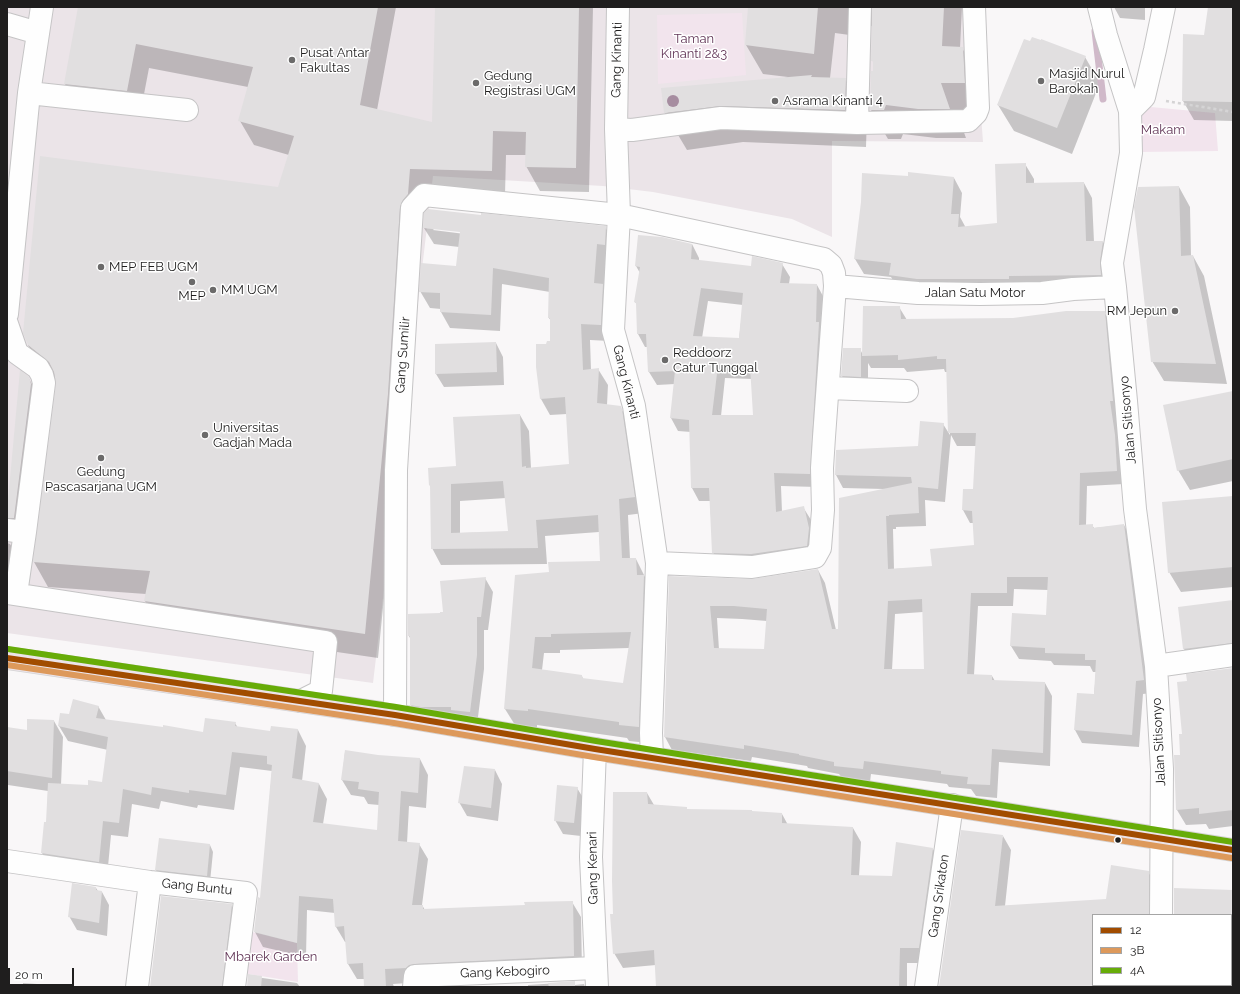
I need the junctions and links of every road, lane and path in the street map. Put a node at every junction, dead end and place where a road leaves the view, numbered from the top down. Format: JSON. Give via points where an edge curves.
{"nodes":[{"id":1,"x":42,"y":7,"type":"edge"},
{"id":2,"x":618,"y":7,"type":"edge"},
{"id":3,"x":860,"y":7,"type":"edge"},
{"id":4,"x":974,"y":7,"type":"edge"},
{"id":5,"x":1099,"y":7,"type":"edge"},
{"id":6,"x":1164,"y":7,"type":"edge"},
{"id":7,"x":7,"y":24,"type":"edge"},
{"id":8,"x":38,"y":33,"type":"junction"},
{"id":9,"x":29,"y":93,"type":"junction"},
{"id":10,"x":1137,"y":104,"type":"junction"},
{"id":11,"x":187,"y":110,"type":"dead end"},
{"id":12,"x":1233,"y":112,"type":"edge"},
{"id":13,"x":857,"y":123,"type":"junction"},
{"id":14,"x":616,"y":129,"type":"junction"},
{"id":15,"x":619,"y":215,"type":"junction"},
{"id":16,"x":835,"y":286,"type":"junction"},
{"id":17,"x":1116,"y":287,"type":"junction"},
{"id":18,"x":7,"y":314,"type":"edge"},
{"id":19,"x":7,"y":324,"type":"edge"},
{"id":20,"x":12,"y":352,"type":"edge"},
{"id":21,"x":828,"y":388,"type":"junction"},
{"id":22,"x":907,"y":391,"type":"dead end"},
{"id":23,"x":16,"y":531,"type":"edge"},
{"id":24,"x":658,"y":563,"type":"junction"},
{"id":25,"x":12,"y":594,"type":"edge"},
{"id":26,"x":1233,"y":654,"type":"edge"},
{"id":27,"x":7,"y":658,"type":"edge"},
{"id":28,"x":1156,"y":666,"type":"junction"},
{"id":29,"x":301,"y":701,"type":"junction"},
{"id":30,"x":395,"y":715,"type":"junction"},
{"id":31,"x":595,"y":749,"type":"junction"},
{"id":32,"x":652,"y":757,"type":"junction"},
{"id":33,"x":952,"y":805,"type":"junction"},
{"id":34,"x":1162,"y":839,"type":"junction"},
{"id":35,"x":1233,"y":850,"type":"edge"},
{"id":36,"x":7,"y":861,"type":"edge"},
{"id":37,"x":150,"y":882,"type":"junction"},
{"id":38,"x":1161,"y":914,"type":"edge"},
{"id":39,"x":596,"y":978,"type":"edge"},
{"id":40,"x":414,"y":982,"type":"edge"},
{"id":41,"x":137,"y":987,"type":"edge"},
{"id":42,"x":234,"y":987,"type":"edge"},
{"id":43,"x":926,"y":987,"type":"edge"}],
"edges":[{"from":1,"to":8,"type":"street"},
{"from":2,"to":14,"type":"street","name":"Gang Kinanti"},
{"from":3,"to":13,"type":"street"},
{"from":4,"to":13,"type":"street","via":[[978,108],[968,121]]},
{"from":5,"to":10,"type":"street","name":"Jalan Sitisonyo","via":[[1106,35]]},
{"from":6,"to":10,"type":"street","via":[[1155,50]]},
{"from":7,"to":8,"type":"street"},
{"from":8,"to":9,"type":"street"},
{"from":9,"to":11,"type":"street"},
{"from":9,"to":18,"type":"street"},
{"from":10,"to":12,"type":"path"},
{"from":10,"to":17,"type":"street","name":"Jalan Sitisonyo","via":[[1112,263]]},
{"from":13,"to":14,"type":"street","via":[[721,118],[632,130]]},
{"from":14,"to":15,"type":"street","name":"Gang Kinanti"},
{"from":15,"to":16,"type":"street","via":[[824,259],[831,265]]},
{"from":15,"to":24,"type":"street","name":"Gang Kinanti","via":[[613,330],[634,406]]},
{"from":15,"to":30,"type":"street","name":"Gang Sumilir","via":[[424,195],[412,208],[396,470]]},
{"from":16,"to":17,"type":"street","name":"Jalan Satu Motor","via":[[918,293],[980,294],[1042,294],[1073,289]]},
{"from":16,"to":21,"type":"street"},
{"from":17,"to":28,"type":"street","name":"Jalan Sitisonyo","via":[[1135,509]]},
{"from":19,"to":20,"type":"street"},
{"from":20,"to":23,"type":"street","via":[[38,368],[44,382]]},
{"from":21,"to":22,"type":"street"},
{"from":21,"to":24,"type":"street","via":[[822,468],[823,510],[820,548],[815,557],[752,567]]},
{"from":23,"to":25,"type":"street"},
{"from":24,"to":32,"type":"street","name":"Gang Kinanti"},
{"from":25,"to":29,"type":"street","via":[[326,642],[321,691]]},
{"from":26,"to":28,"type":"street"},
{"from":27,"to":29,"type":"main road"},
{"from":28,"to":34,"type":"street","name":"Jalan Sitisonyo","via":[[1162,769]]},
{"from":29,"to":30,"type":"main road"},
{"from":30,"to":31,"type":"main road"},
{"from":31,"to":32,"type":"main road"},
{"from":31,"to":39,"type":"street","name":"Gang Kenari","via":[[591,857]]},
{"from":32,"to":33,"type":"main road"},
{"from":33,"to":34,"type":"main road"},
{"from":33,"to":43,"type":"street","name":"Gang Srikaton"},
{"from":34,"to":35,"type":"main road"},
{"from":34,"to":38,"type":"street","name":"Jalan Sitisonyo"},
{"from":36,"to":37,"type":"street","name":"Gang Buntu"},
{"from":37,"to":41,"type":"street","name":"Gang Buntu"},
{"from":37,"to":42,"type":"street","name":"Gang Buntu","via":[[246,893]]},
{"from":39,"to":40,"type":"street","name":"Gang Kebogiro"}]}
